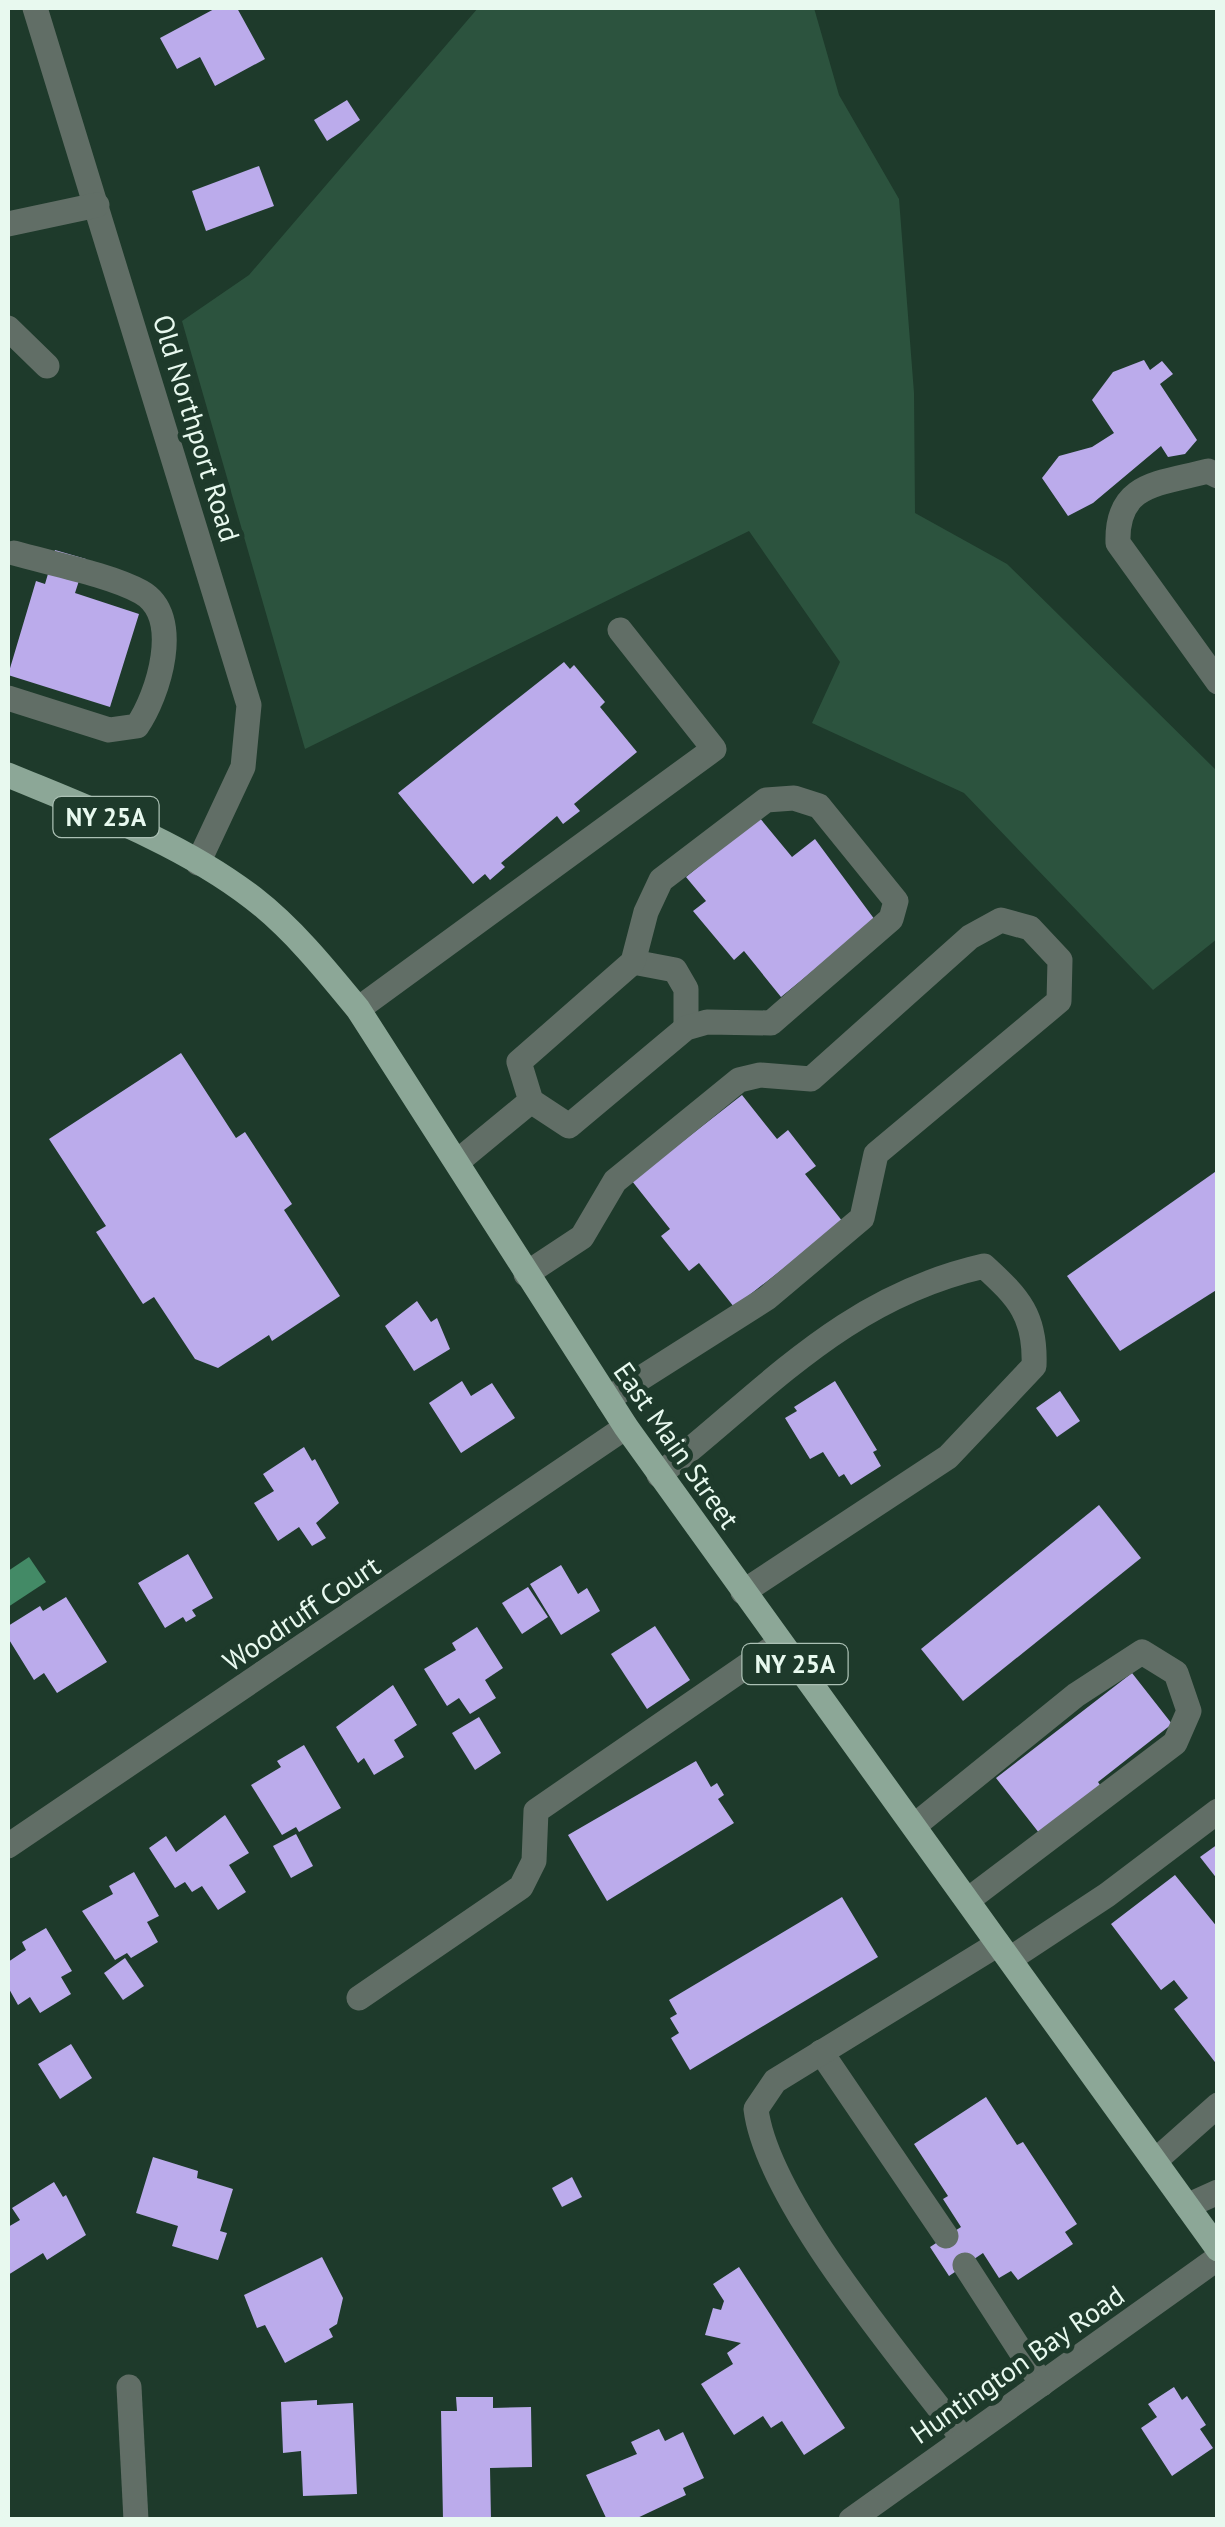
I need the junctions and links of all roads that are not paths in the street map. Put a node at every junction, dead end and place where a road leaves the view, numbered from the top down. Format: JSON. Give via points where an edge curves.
{"nodes":[{"id":1,"x":36,"y":8,"type":"edge"},
{"id":2,"x":97,"y":205,"type":"junction"},
{"id":3,"x":8,"y":224,"type":"edge"},
{"id":4,"x":8,"y":328,"type":"edge"},
{"id":5,"x":47,"y":366,"type":"dead end"},
{"id":6,"x":1218,"y":476,"type":"edge"},
{"id":7,"x":14,"y":553,"type":"dead end"},
{"id":8,"x":620,"y":630,"type":"dead end"},
{"id":9,"x":1218,"y":682,"type":"edge"},
{"id":10,"x":8,"y":698,"type":"edge"},
{"id":11,"x":8,"y":775,"type":"edge"},
{"id":12,"x":198,"y":864,"type":"junction"},
{"id":13,"x":633,"y":962,"type":"junction"},
{"id":14,"x":358,"y":1008,"type":"junction"},
{"id":15,"x":686,"y":1028,"type":"junction"},
{"id":16,"x":531,"y":1101,"type":"junction"},
{"id":17,"x":457,"y":1162,"type":"junction"},
{"id":18,"x":526,"y":1274,"type":"junction"},
{"id":19,"x":608,"y":1399,"type":"junction"},
{"id":20,"x":626,"y":1426,"type":"junction"},
{"id":21,"x":659,"y":1475,"type":"junction"},
{"id":22,"x":743,"y":1592,"type":"junction"},
{"id":23,"x":780,"y":1643,"type":"junction"},
{"id":24,"x":1218,"y":1811,"type":"edge"},
{"id":25,"x":914,"y":1826,"type":"junction"},
{"id":26,"x":8,"y":1846,"type":"edge"},
{"id":27,"x":968,"y":1900,"type":"junction"},
{"id":28,"x":1004,"y":1952,"type":"junction"},
{"id":29,"x":360,"y":1998,"type":"dead end"},
{"id":30,"x":821,"y":2052,"type":"junction"},
{"id":31,"x":1218,"y":2106,"type":"edge"},
{"id":32,"x":1155,"y":2161,"type":"junction"},
{"id":33,"x":1218,"y":2192,"type":"edge"},
{"id":34,"x":1187,"y":2206,"type":"junction"},
{"id":35,"x":946,"y":2236,"type":"dead end"},
{"id":36,"x":1218,"y":2250,"type":"edge"},
{"id":37,"x":1218,"y":2258,"type":"edge"},
{"id":38,"x":965,"y":2265,"type":"dead end"},
{"id":39,"x":1042,"y":2384,"type":"junction"},
{"id":40,"x":128,"y":2388,"type":"dead end"},
{"id":41,"x":963,"y":2439,"type":"junction"},
{"id":42,"x":136,"y":2520,"type":"edge"},
{"id":43,"x":851,"y":2520,"type":"edge"}],
"edges":[{"from":1,"to":2,"type":"street","name":"Old Northport Road"},
{"from":2,"to":3,"type":"street"},
{"from":2,"to":12,"type":"street","name":"Old Northport Road","via":[[249,705],[243,767]]},
{"from":4,"to":5,"type":"street"},
{"from":6,"to":9,"type":"street","via":[[1208,471],[1147,487],[1126,499],[1117,516],[1118,543]]},
{"from":7,"to":10,"type":"street","via":[[143,593],[157,612],[166,656],[152,704],[136,726],[109,730]]},
{"from":8,"to":14,"type":"street","via":[[714,749]]},
{"from":11,"to":12,"type":"main road","name":"East Main Street","number":"NY 25A"},
{"from":12,"to":14,"type":"main road","name":"East Main Street","number":"NY 25A","via":[[253,898]]},
{"from":13,"to":15,"type":"street","via":[[675,970],[686,989]]},
{"from":13,"to":15,"type":"street","via":[[660,880],[766,800],[794,798],[819,806],[896,901],[891,919],[771,1023]]},
{"from":13,"to":16,"type":"street","via":[[519,1062]]},
{"from":14,"to":17,"type":"main road","name":"East Main Street","number":"NY 25A"},
{"from":15,"to":16,"type":"street","via":[[569,1126]]},
{"from":16,"to":17,"type":"street"},
{"from":17,"to":18,"type":"main road","name":"East Main Street","number":"NY 25A"},
{"from":18,"to":19,"type":"main road","name":"East Main Street","number":"NY 25A"},
{"from":18,"to":19,"type":"street","via":[[582,1237],[616,1181],[739,1080],[811,1078],[970,937],[1001,920],[1030,928],[1060,960],[1059,1002],[876,1154],[862,1218],[767,1298]]},
{"from":19,"to":20,"type":"main road","name":"East Main Street","number":"NY 25A"},
{"from":20,"to":21,"type":"main road","name":"East Main Street","number":"NY 25A"},
{"from":20,"to":26,"type":"street","name":"Woodruff Court"},
{"from":21,"to":22,"type":"main road","name":"East Main Street","number":"NY 25A"},
{"from":21,"to":22,"type":"street","via":[[828,1333],[929,1279],[984,1266],[1020,1300],[1035,1340],[1034,1366],[948,1457]]},
{"from":22,"to":23,"type":"main road","name":"East Main Street","number":"NY 25A"},
{"from":23,"to":25,"type":"main road","name":"East Main Street","number":"NY 25A"},
{"from":23,"to":29,"type":"street","via":[[536,1811],[534,1861],[521,1887]]},
{"from":24,"to":28,"type":"street","via":[[1107,1894]]},
{"from":25,"to":27,"type":"main road","name":"East Main Street","number":"NY 25A"},
{"from":25,"to":27,"type":"street","via":[[1076,1695],[1142,1652],[1176,1673],[1189,1712],[1175,1743]]},
{"from":27,"to":28,"type":"main road","name":"East Main Street","number":"NY 25A"},
{"from":28,"to":30,"type":"street"},
{"from":28,"to":32,"type":"main road","name":"East Main Street","number":"NY 25A"},
{"from":30,"to":35,"type":"street"},
{"from":30,"to":41,"type":"street","via":[[776,2081],[756,2109],[758,2130],[783,2185],[839,2274]]},
{"from":31,"to":32,"type":"street"},
{"from":32,"to":34,"type":"main road","name":"East Main Street","number":"NY 25A"},
{"from":33,"to":34,"type":"street"},
{"from":34,"to":36,"type":"main road","name":"East Main Street","number":"NY 25A"},
{"from":37,"to":39,"type":"street","name":"Huntington Bay Road"},
{"from":38,"to":39,"type":"street"},
{"from":39,"to":41,"type":"street","name":"Huntington Bay Road"},
{"from":40,"to":42,"type":"street"},
{"from":41,"to":43,"type":"street","name":"Huntington Bay Road"}]}
